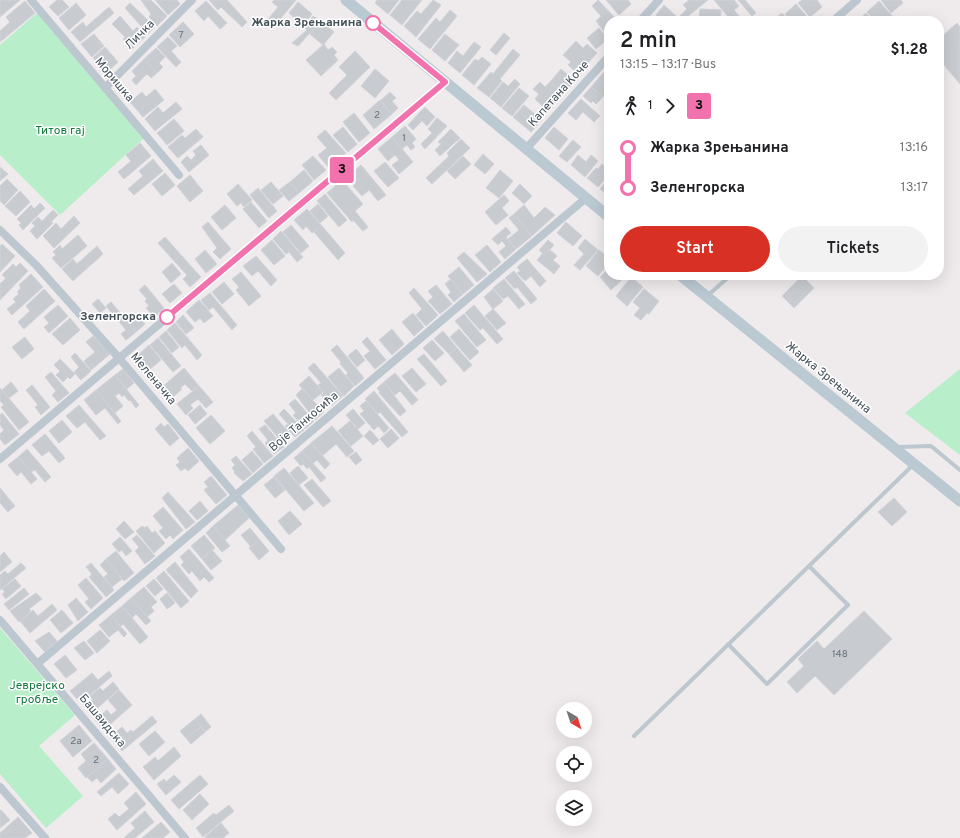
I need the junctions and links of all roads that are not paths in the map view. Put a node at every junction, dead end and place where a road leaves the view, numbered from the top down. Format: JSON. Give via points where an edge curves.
{"nodes":[{"id":1,"x":31,"y":0,"type":"edge"},
{"id":2,"x":192,"y":0,"type":"edge"},
{"id":3,"x":346,"y":0,"type":"edge"},
{"id":4,"x":659,"y":0,"type":"edge"},
{"id":5,"x":857,"y":0,"type":"edge"},
{"id":6,"x":645,"y":16,"type":"edge"},
{"id":7,"x":839,"y":16,"type":"edge"},
{"id":8,"x":604,"y":62,"type":"edge"},
{"id":9,"x":445,"y":82,"type":"junction"},
{"id":10,"x":105,"y":88,"type":"junction"},
{"id":11,"x":526,"y":149,"type":"junction"},
{"id":12,"x":179,"y":175,"type":"dead end"},
{"id":13,"x":586,"y":198,"type":"junction"},
{"id":14,"x":604,"y":213,"type":"edge"},
{"id":15,"x":0,"y":230,"type":"edge"},
{"id":16,"x":686,"y":280,"type":"edge"},
{"id":17,"x":726,"y":280,"type":"edge"},
{"id":18,"x":707,"y":297,"type":"junction"},
{"id":19,"x":119,"y":358,"type":"junction"},
{"id":20,"x":892,"y":446,"type":"junction"},
{"id":21,"x":0,"y":459,"type":"edge"},
{"id":22,"x":914,"y":464,"type":"junction"},
{"id":23,"x":960,"y":470,"type":"edge"},
{"id":24,"x":236,"y":495,"type":"junction"},
{"id":25,"x":960,"y":501,"type":"edge"},
{"id":26,"x":282,"y":549,"type":"dead end"},
{"id":27,"x":809,"y":566,"type":"junction"},
{"id":28,"x":0,"y":620,"type":"edge"},
{"id":29,"x":728,"y":644,"type":"junction"},
{"id":30,"x":37,"y":664,"type":"junction"},
{"id":31,"x":634,"y":736,"type":"dead end"},
{"id":32,"x":0,"y":787,"type":"edge"},
{"id":33,"x":45,"y":838,"type":"edge"},
{"id":34,"x":185,"y":838,"type":"edge"}],
"edges":[{"from":1,"to":10,"type":"street","name":"Моришка"},
{"from":2,"to":10,"type":"street","name":"Личка"},
{"from":3,"to":9,"type":"main road"},
{"from":4,"to":6,"type":"street"},
{"from":5,"to":7,"type":"street"},
{"from":8,"to":11,"type":"street","name":"Капетана Коче"},
{"from":9,"to":11,"type":"main road"},
{"from":9,"to":19,"type":"street"},
{"from":10,"to":12,"type":"street","name":"Моришка"},
{"from":11,"to":13,"type":"main road"},
{"from":13,"to":14,"type":"main road"},
{"from":13,"to":24,"type":"street","name":"Воје Танкосића"},
{"from":15,"to":19,"type":"street","name":"Меленачка","via":[[36,265]]},
{"from":16,"to":18,"type":"main road","name":"Жарка Зрењанина"},
{"from":17,"to":18,"type":"lane"},
{"from":18,"to":20,"type":"main road","name":"Жарка Зрењанина"},
{"from":19,"to":21,"type":"street"},
{"from":19,"to":24,"type":"street","name":"Меленачка"},
{"from":20,"to":22,"type":"main road","name":"Жарка Зрењанина"},
{"from":20,"to":23,"type":"lane","via":[[931,446]]},
{"from":22,"to":25,"type":"main road","name":"Жарка Зрењанина"},
{"from":22,"to":27,"type":"lane"},
{"from":24,"to":26,"type":"street","name":"Меленачка"},
{"from":24,"to":30,"type":"street","name":"Воје Танкосића"},
{"from":27,"to":29,"type":"lane"},
{"from":27,"to":29,"type":"lane","via":[[848,605],[767,684]]},
{"from":28,"to":30,"type":"street","name":"Башаидска"},
{"from":29,"to":31,"type":"lane"},
{"from":30,"to":34,"type":"street","name":"Башаидска"},
{"from":32,"to":33,"type":"street"}]}
